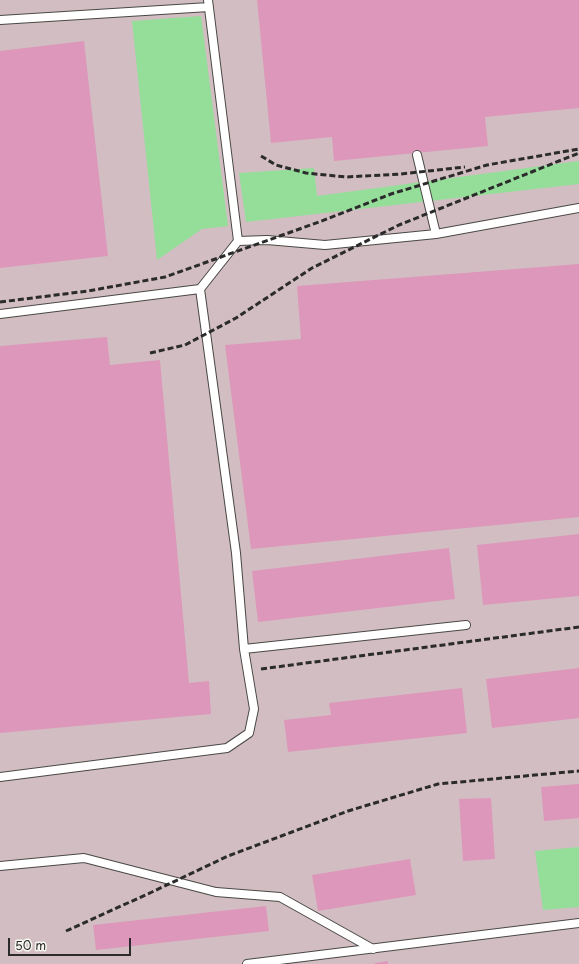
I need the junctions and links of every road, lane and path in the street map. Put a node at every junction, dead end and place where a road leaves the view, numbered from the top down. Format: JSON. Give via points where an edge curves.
{"nodes":[{"id":1,"x":209,"y":3,"type":"edge"},
{"id":2,"x":0,"y":20,"type":"edge"},
{"id":3,"x":416,"y":155,"type":"dead end"},
{"id":4,"x":579,"y":208,"type":"edge"},
{"id":5,"x":436,"y":234,"type":"junction"},
{"id":6,"x":238,"y":241,"type":"junction"},
{"id":7,"x":200,"y":288,"type":"junction"},
{"id":8,"x":0,"y":314,"type":"edge"},
{"id":9,"x":466,"y":625,"type":"dead end"},
{"id":10,"x":244,"y":648,"type":"junction"},
{"id":11,"x":0,"y":777,"type":"edge"},
{"id":12,"x":0,"y":866,"type":"edge"},
{"id":13,"x":579,"y":923,"type":"edge"},
{"id":14,"x":373,"y":949,"type":"junction"},
{"id":15,"x":247,"y":964,"type":"edge"}],
"edges":[{"from":1,"to":2,"type":"lane"},
{"from":1,"to":6,"type":"lane"},
{"from":3,"to":5,"type":"lane"},
{"from":4,"to":5,"type":"lane"},
{"from":5,"to":6,"type":"lane","via":[[326,245],[267,240]]},
{"from":6,"to":7,"type":"lane"},
{"from":7,"to":8,"type":"lane"},
{"from":7,"to":10,"type":"lane","via":[[236,553]]},
{"from":9,"to":10,"type":"lane"},
{"from":10,"to":11,"type":"lane","via":[[254,709],[249,733],[227,748]]},
{"from":12,"to":14,"type":"lane","via":[[84,858],[216,892],[280,897]]},
{"from":13,"to":14,"type":"lane"},
{"from":14,"to":15,"type":"lane"}]}
